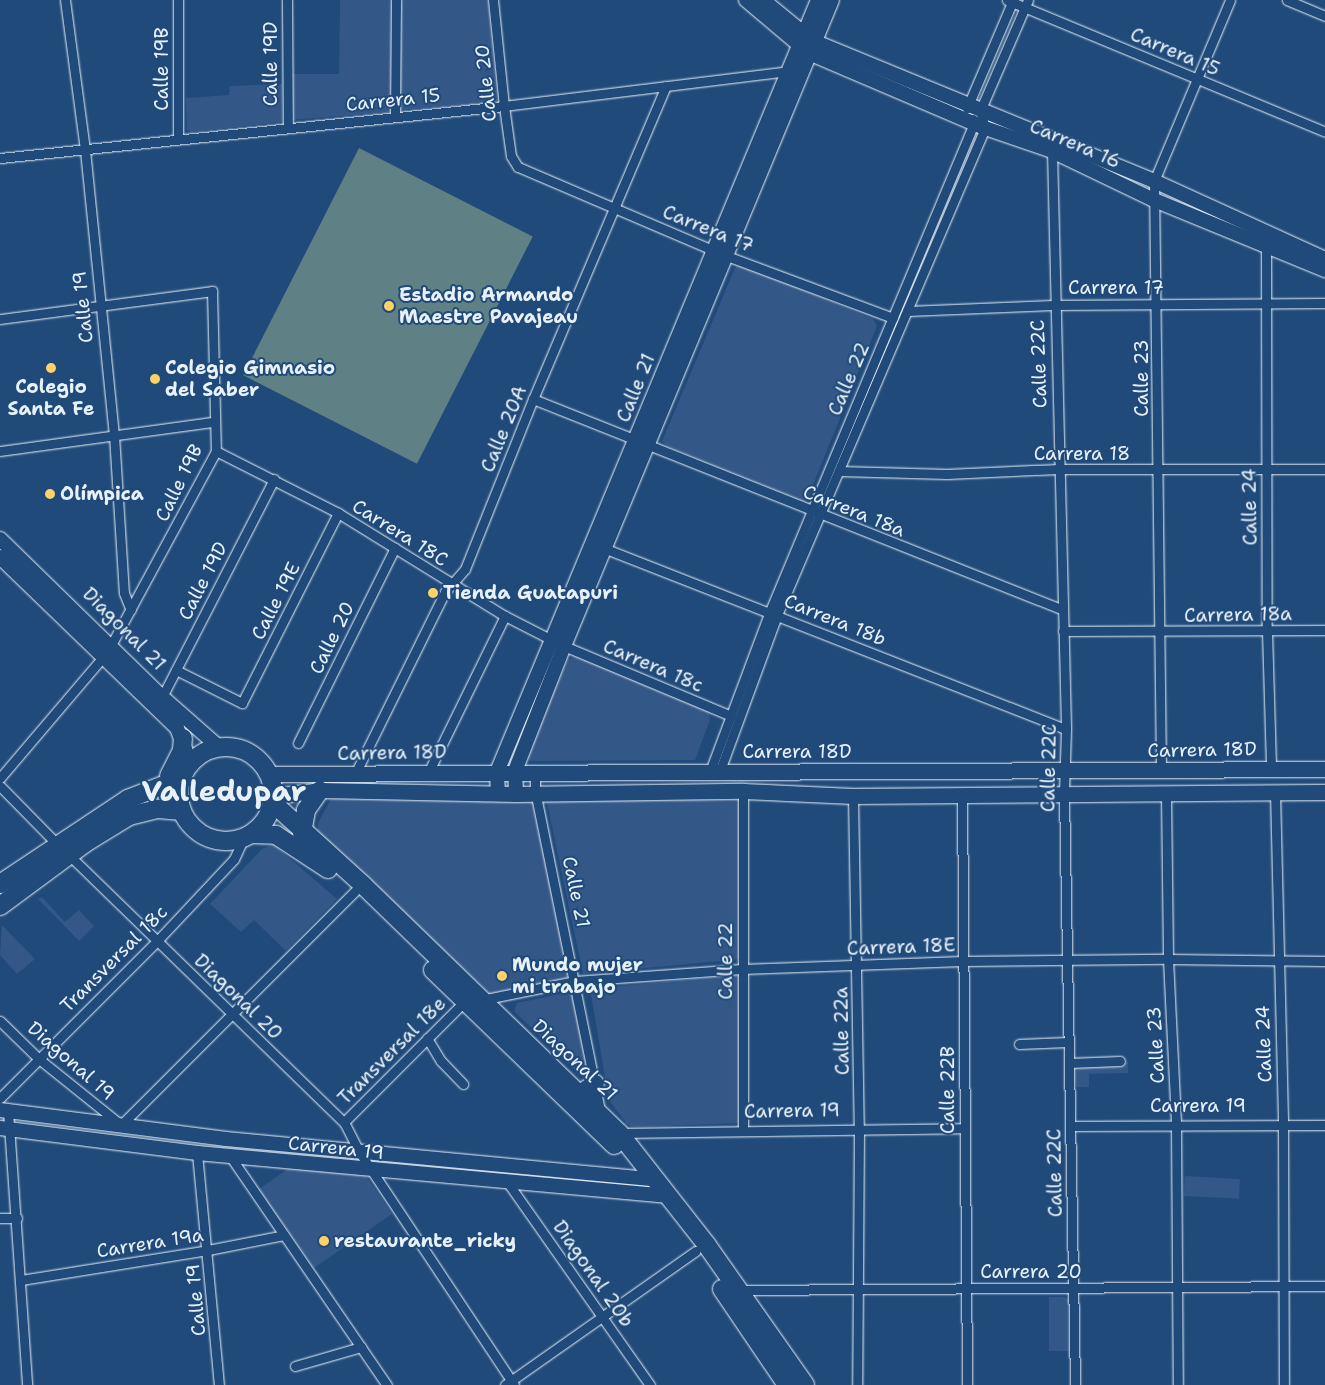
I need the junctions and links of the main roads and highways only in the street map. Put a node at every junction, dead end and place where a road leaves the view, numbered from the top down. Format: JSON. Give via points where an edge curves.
{"nodes":[{"id":1,"x":183,"y":738,"type":"road end"},
{"id":2,"x":1325,"y":769,"type":"edge"},
{"id":3,"x":185,"y":773,"type":"junction"},
{"id":4,"x":270,"y":774,"type":"junction"},
{"id":5,"x":158,"y":785,"type":"junction"},
{"id":6,"x":320,"y":790,"type":"junction"},
{"id":7,"x":1325,"y":792,"type":"edge"},
{"id":8,"x":273,"y":800,"type":"junction"},
{"id":9,"x":182,"y":811,"type":"junction"},
{"id":10,"x":302,"y":833,"type":"junction"},
{"id":11,"x":248,"y":836,"type":"junction"},
{"id":12,"x":63,"y":850,"type":"junction"},
{"id":13,"x":0,"y":884,"type":"edge"},
{"id":14,"x":0,"y":906,"type":"edge"},
{"id":15,"x":472,"y":1001,"type":"junction"},
{"id":16,"x":596,"y":1084,"type":"road end"},
{"id":17,"x":580,"y":1094,"type":"junction"},
{"id":18,"x":614,"y":1135,"type":"junction"},
{"id":19,"x":655,"y":1187,"type":"junction"},
{"id":20,"x":787,"y":1385,"type":"edge"},
{"id":21,"x":804,"y":1385,"type":"edge"}],
"edges":[{"from":1,"to":5,"type":"highway","via":[[177,765]]},
{"from":2,"to":4,"type":"main road","name":"Carrera 18D"},
{"from":3,"to":4,"type":"highway","via":[[201,754],[219,747],[231,747],[254,755]]},
{"from":3,"to":5,"type":"highway"},
{"from":3,"to":9,"type":"highway","via":[[180,800]]},
{"from":4,"to":8,"type":"highway"},
{"from":5,"to":12,"type":"highway","via":[[128,799]]},
{"from":6,"to":7,"type":"main road","name":"Carrera 18D","via":[[516,794],[535,791],[743,791],[853,796]]},
{"from":6,"to":8,"type":"main road","name":"Carrera 18D"},
{"from":6,"to":10,"type":"highway","via":[[306,810]]},
{"from":8,"to":10,"type":"highway","name":"Diagonal 21"},
{"from":8,"to":11,"type":"highway","via":[[261,826]]},
{"from":9,"to":11,"type":"highway","via":[[188,822],[208,838],[220,841]]},
{"from":9,"to":12,"type":"highway","via":[[158,809],[129,816]]},
{"from":10,"to":15,"type":"highway","name":"Diagonal 21","via":[[363,885]]},
{"from":11,"to":15,"type":"highway","name":"Diagonal 21","via":[[276,835],[355,891]]},
{"from":12,"to":13,"type":"highway"},
{"from":12,"to":14,"type":"highway"},
{"from":15,"to":17,"type":"highway","name":"Diagonal 21"},
{"from":15,"to":18,"type":"highway","name":"Diagonal 21"},
{"from":16,"to":17,"type":"highway"},
{"from":17,"to":18,"type":"highway","name":"Diagonal 21","via":[[601,1114]]},
{"from":18,"to":19,"type":"highway","name":"Diagonal 21"},
{"from":19,"to":20,"type":"highway","name":"Diagonal 21"},
{"from":19,"to":21,"type":"highway","name":"Diagonal 21","via":[[737,1290]]}]}
